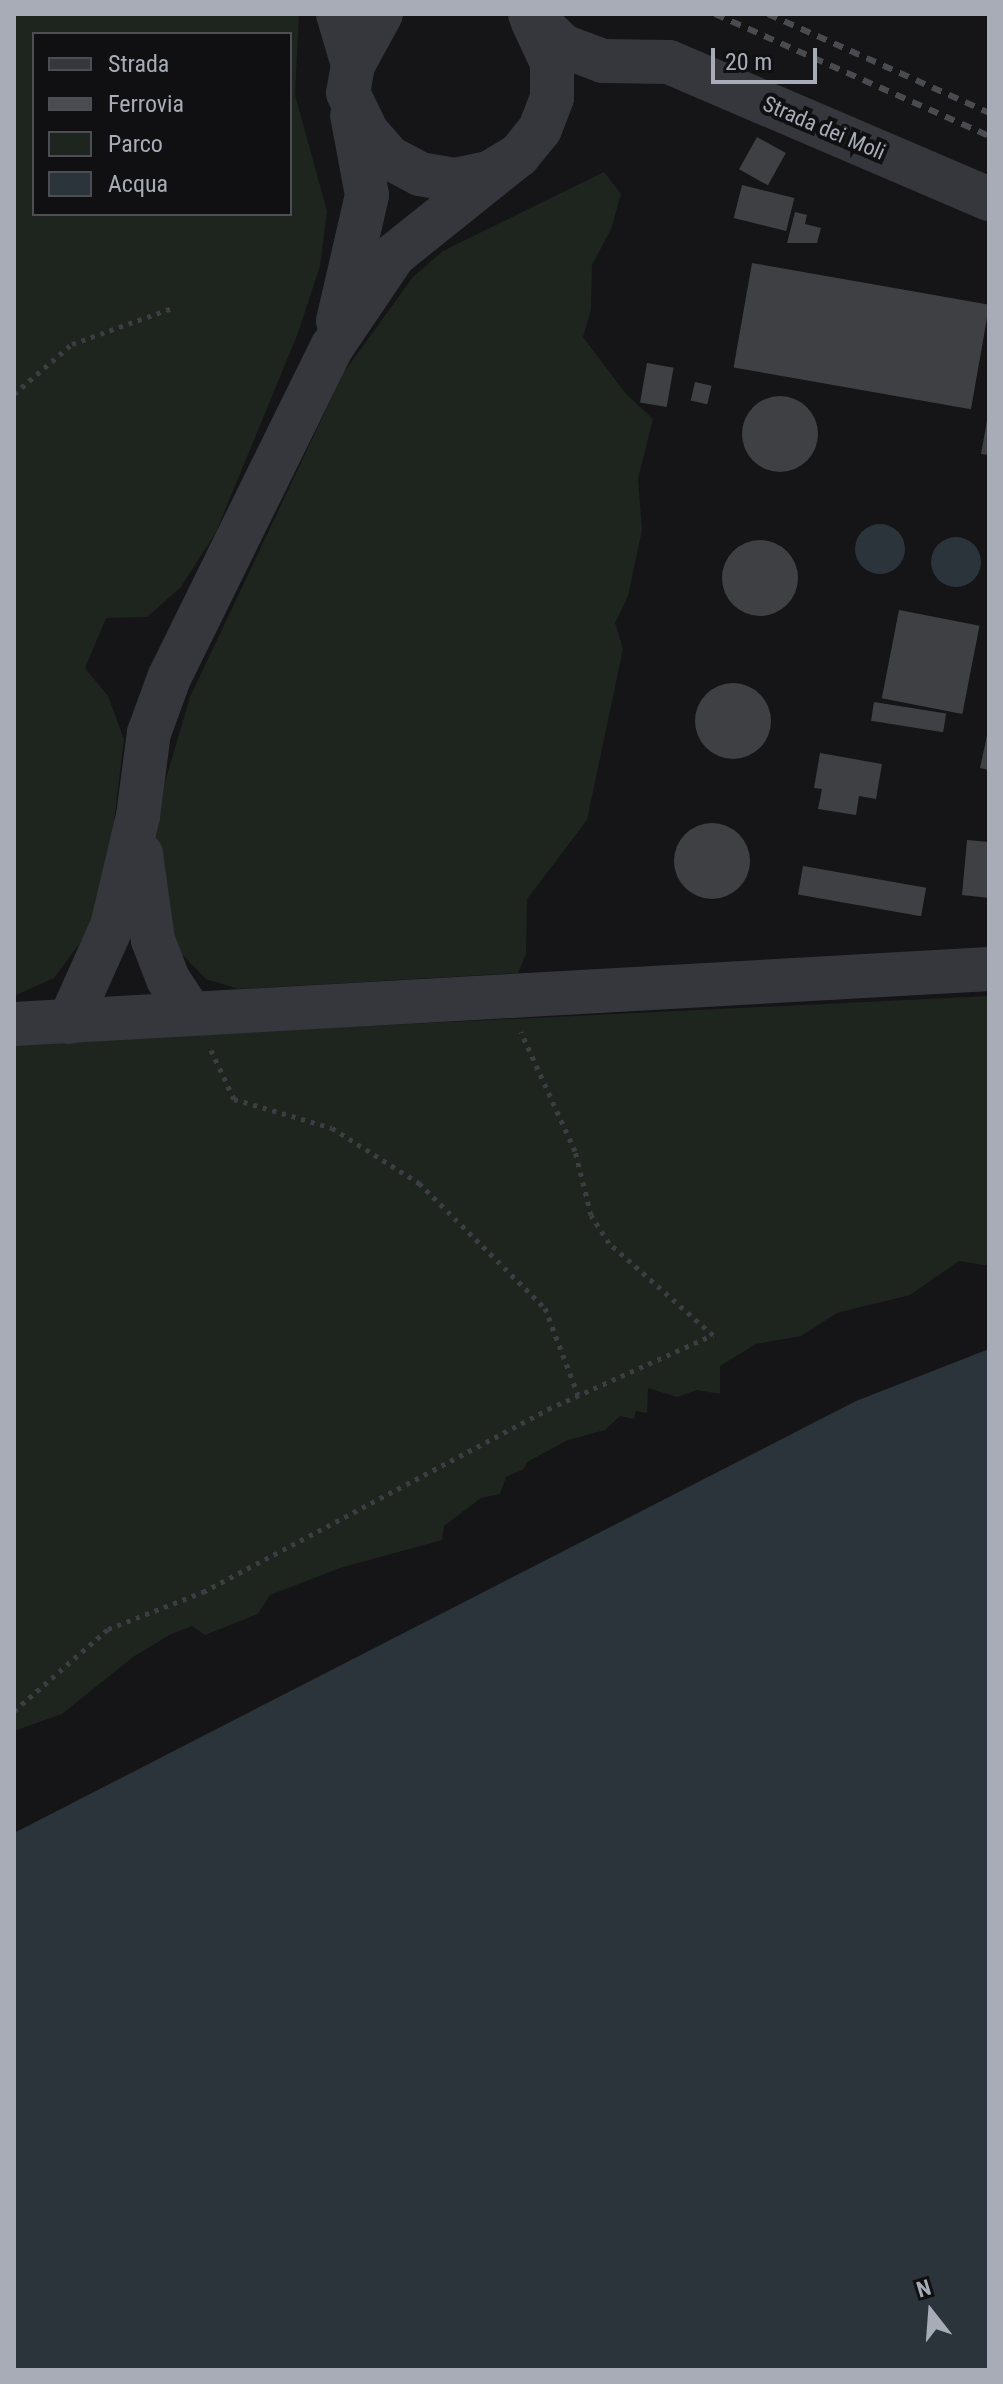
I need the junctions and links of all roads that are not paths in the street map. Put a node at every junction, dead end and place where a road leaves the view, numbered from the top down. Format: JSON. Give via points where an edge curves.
{"nodes":[{"id":1,"x":338,"y":14,"type":"edge"},
{"id":2,"x":381,"y":14,"type":"edge"},
{"id":3,"x":528,"y":14,"type":"edge"},
{"id":4,"x":669,"y":62,"type":"junction"},
{"id":5,"x":350,"y":79,"type":"junction"},
{"id":6,"x":530,"y":142,"type":"junction"},
{"id":7,"x":989,"y":199,"type":"edge"},
{"id":8,"x":332,"y":347,"type":"junction"},
{"id":9,"x":138,"y":816,"type":"junction"},
{"id":10,"x":989,"y":969,"type":"edge"},
{"id":11,"x":197,"y":1014,"type":"junction"},
{"id":12,"x":69,"y":1022,"type":"junction"},
{"id":13,"x":14,"y":1024,"type":"edge"}],
"edges":[{"from":1,"to":5,"type":"street"},
{"from":2,"to":5,"type":"street"},
{"from":3,"to":4,"type":"street","name":"Strada dei Moli","via":[[563,46],[603,61]]},
{"from":3,"to":6,"type":"street","via":[[541,31],[552,63],[552,97]]},
{"from":4,"to":6,"type":"street","via":[[598,82],[555,107]]},
{"from":4,"to":7,"type":"street","name":"Strada dei Moli"},
{"from":5,"to":6,"type":"street","via":[[367,132],[390,158],[420,174],[455,180],[489,173]]},
{"from":5,"to":8,"type":"street","via":[[367,195]]},
{"from":6,"to":8,"type":"street","via":[[394,255]]},
{"from":8,"to":9,"type":"street","via":[[169,678],[149,733]]},
{"from":9,"to":11,"type":"street","via":[[153,940],[168,979]]},
{"from":9,"to":12,"type":"street","via":[[112,926]]},
{"from":10,"to":11,"type":"street"},
{"from":11,"to":12,"type":"street"},
{"from":12,"to":13,"type":"street"}]}
